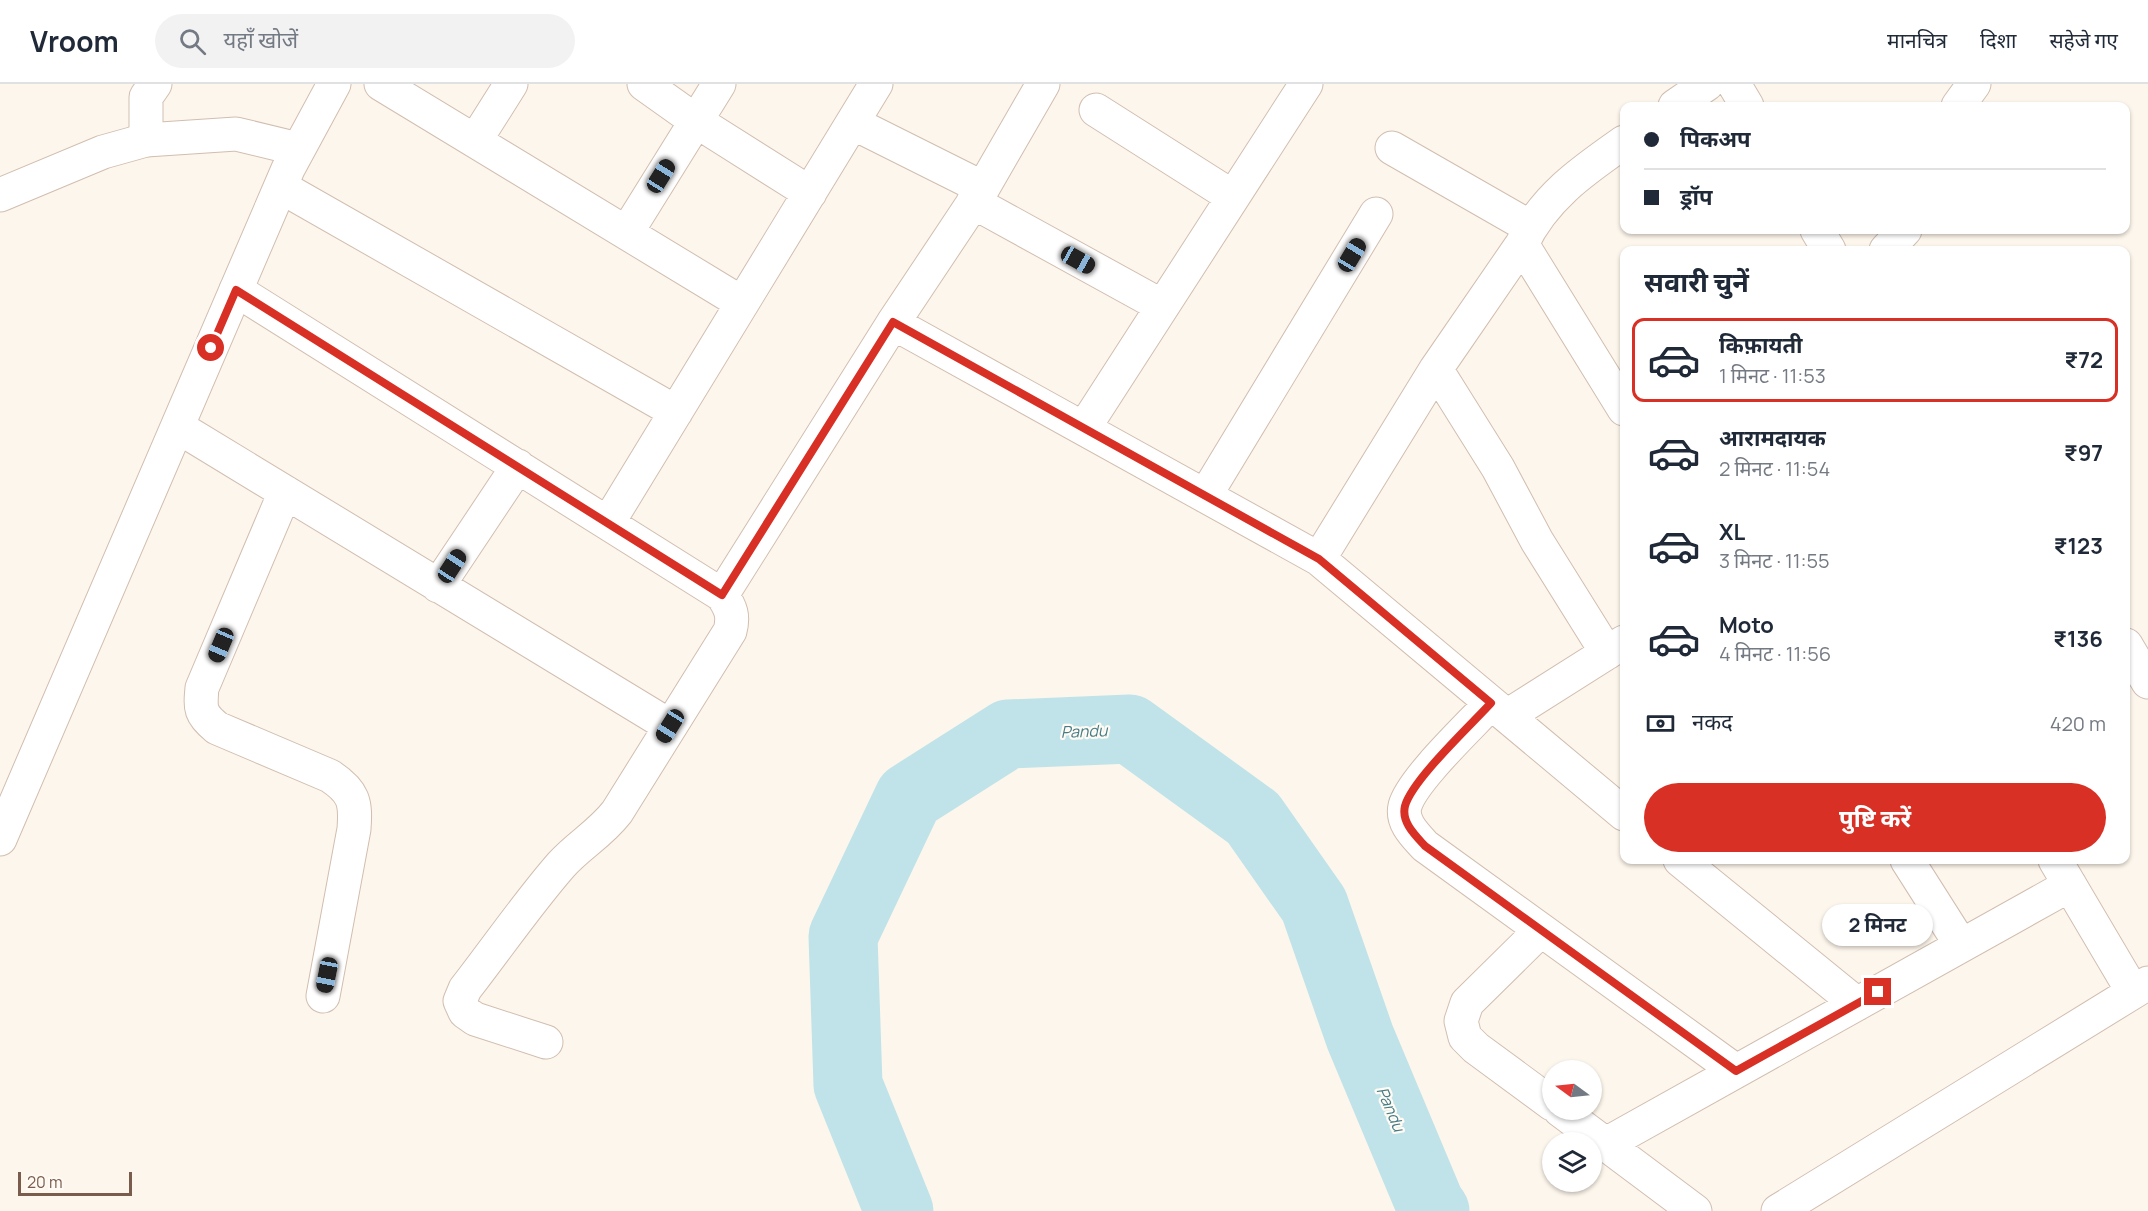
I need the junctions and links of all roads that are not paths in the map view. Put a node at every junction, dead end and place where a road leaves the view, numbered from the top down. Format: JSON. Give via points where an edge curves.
{"nodes":[{"id":1,"x":334,"y":84,"type":"edge"},
{"id":2,"x":381,"y":84,"type":"edge"},
{"id":3,"x":511,"y":84,"type":"edge"},
{"id":4,"x":644,"y":84,"type":"edge"},
{"id":5,"x":719,"y":84,"type":"edge"},
{"id":6,"x":876,"y":84,"type":"edge"},
{"id":7,"x":1043,"y":84,"type":"edge"},
{"id":8,"x":1707,"y":84,"type":"edge"},
{"id":9,"x":1734,"y":84,"type":"edge"},
{"id":10,"x":1974,"y":84,"type":"edge"},
{"id":11,"x":1301,"y":86,"type":"edge"},
{"id":12,"x":146,"y":88,"type":"edge"},
{"id":13,"x":1681,"y":102,"type":"edge"},
{"id":14,"x":1745,"y":102,"type":"edge"},
{"id":15,"x":1961,"y":102,"type":"edge"},
{"id":16,"x":1096,"y":110,"type":"dead end"},
{"id":17,"x":696,"y":121,"type":"junction"},
{"id":18,"x":853,"y":123,"type":"junction"},
{"id":19,"x":146,"y":140,"type":"junction"},
{"id":20,"x":475,"y":141,"type":"junction"},
{"id":21,"x":1620,"y":145,"type":"edge"},
{"id":22,"x":1392,"y":148,"type":"dead end"},
{"id":23,"x":298,"y":149,"type":"junction"},
{"id":24,"x":281,"y":188,"type":"junction"},
{"id":25,"x":1,"y":193,"type":"edge"},
{"id":26,"x":810,"y":193,"type":"junction"},
{"id":27,"x":978,"y":195,"type":"junction"},
{"id":28,"x":1233,"y":196,"type":"junction"},
{"id":29,"x":1376,"y":214,"type":"dead end"},
{"id":30,"x":627,"y":232,"type":"junction"},
{"id":31,"x":1901,"y":234,"type":"edge"},
{"id":32,"x":1526,"y":236,"type":"junction"},
{"id":33,"x":1890,"y":246,"type":"edge"},
{"id":34,"x":236,"y":290,"type":"junction"},
{"id":35,"x":742,"y":303,"type":"junction"},
{"id":36,"x":1162,"y":306,"type":"junction"},
{"id":37,"x":893,"y":322,"type":"junction"},
{"id":38,"x":1436,"y":369,"type":"junction"},
{"id":39,"x":1620,"y":403,"type":"edge"},
{"id":40,"x":676,"y":412,"type":"junction"},
{"id":41,"x":178,"y":426,"type":"junction"},
{"id":42,"x":1084,"y":428,"type":"junction"},
{"id":43,"x":518,"y":466,"type":"junction"},
{"id":44,"x":285,"y":492,"type":"junction"},
{"id":45,"x":1205,"y":496,"type":"junction"},
{"id":46,"x":608,"y":523,"type":"junction"},
{"id":47,"x":1319,"y":559,"type":"junction"},
{"id":48,"x":438,"y":586,"type":"junction"},
{"id":49,"x":722,"y":595,"type":"junction"},
{"id":50,"x":1616,"y":647,"type":"edge"},
{"id":51,"x":2130,"y":650,"type":"edge"},
{"id":52,"x":2148,"y":675,"type":"edge"},
{"id":53,"x":1499,"y":709,"type":"junction"},
{"id":54,"x":670,"y":726,"type":"junction"},
{"id":55,"x":1619,"y":803,"type":"edge"},
{"id":56,"x":0,"y":839,"type":"edge"},
{"id":57,"x":1685,"y":864,"type":"edge"},
{"id":58,"x":1910,"y":864,"type":"edge"},
{"id":59,"x":2062,"y":872,"type":"edge"},
{"id":60,"x":1542,"y":930,"type":"junction"},
{"id":61,"x":1961,"y":945,"type":"junction"},
{"id":62,"x":2141,"y":988,"type":"edge"},
{"id":63,"x":323,"y":996,"type":"dead end"},
{"id":64,"x":1857,"y":1004,"type":"junction"},
{"id":65,"x":546,"y":1042,"type":"dead end"},
{"id":66,"x":1736,"y":1071,"type":"junction"},
{"id":67,"x":1542,"y":1097,"type":"edge"},
{"id":68,"x":1574,"y":1120,"type":"edge"},
{"id":69,"x":1606,"y":1144,"type":"junction"},
{"id":70,"x":1695,"y":1211,"type":"edge"},
{"id":71,"x":1778,"y":1211,"type":"edge"}],
"edges":[{"from":1,"to":23,"type":"street"},
{"from":2,"to":20,"type":"street"},
{"from":3,"to":20,"type":"street"},
{"from":4,"to":17,"type":"street"},
{"from":5,"to":17,"type":"street"},
{"from":6,"to":18,"type":"street"},
{"from":7,"to":27,"type":"street"},
{"from":8,"to":13,"type":"street"},
{"from":9,"to":14,"type":"street"},
{"from":10,"to":15,"type":"street"},
{"from":11,"to":28,"type":"street"},
{"from":12,"to":19,"type":"street"},
{"from":16,"to":28,"type":"street"},
{"from":17,"to":26,"type":"street"},
{"from":17,"to":30,"type":"street"},
{"from":18,"to":26,"type":"street"},
{"from":18,"to":27,"type":"street"},
{"from":19,"to":23,"type":"street","via":[[236,134]]},
{"from":19,"to":25,"type":"street","via":[[103,152]]},
{"from":20,"to":30,"type":"street"},
{"from":21,"to":32,"type":"street","via":[[1571,180]]},
{"from":22,"to":32,"type":"street"},
{"from":23,"to":24,"type":"street"},
{"from":24,"to":34,"type":"street"},
{"from":24,"to":40,"type":"street"},
{"from":26,"to":35,"type":"street"},
{"from":27,"to":36,"type":"street"},
{"from":27,"to":37,"type":"street"},
{"from":28,"to":36,"type":"street"},
{"from":29,"to":45,"type":"street"},
{"from":30,"to":35,"type":"street"},
{"from":31,"to":33,"type":"street"},
{"from":32,"to":38,"type":"street"},
{"from":32,"to":39,"type":"street"},
{"from":34,"to":41,"type":"street"},
{"from":34,"to":43,"type":"street"},
{"from":35,"to":40,"type":"street"},
{"from":36,"to":42,"type":"street"},
{"from":37,"to":42,"type":"street"},
{"from":37,"to":49,"type":"street"},
{"from":38,"to":47,"type":"street"},
{"from":38,"to":50,"type":"street","via":[[1498,468],[1537,541]]},
{"from":40,"to":46,"type":"street"},
{"from":41,"to":44,"type":"street"},
{"from":41,"to":56,"type":"street"},
{"from":42,"to":45,"type":"street"},
{"from":43,"to":46,"type":"street"},
{"from":43,"to":48,"type":"street"},
{"from":44,"to":48,"type":"street"},
{"from":44,"to":63,"type":"street","via":[[202,688],[200,705],[204,717],[217,728],[330,776],[345,786],[355,805],[354,830]]},
{"from":45,"to":47,"type":"street"},
{"from":46,"to":49,"type":"street"},
{"from":47,"to":53,"type":"street"},
{"from":48,"to":54,"type":"street"},
{"from":49,"to":54,"type":"street","via":[[733,618],[730,631]]},
{"from":50,"to":53,"type":"street"},
{"from":51,"to":52,"type":"street"},
{"from":53,"to":55,"type":"street"},
{"from":53,"to":60,"type":"street","via":[[1416,785],[1404,808],[1409,829],[1425,846]]},
{"from":54,"to":65,"type":"street","via":[[604,829],[554,873],[465,989],[460,1001],[465,1012],[475,1019]]},
{"from":57,"to":64,"type":"street"},
{"from":58,"to":61,"type":"street"},
{"from":59,"to":61,"type":"street"},
{"from":59,"to":62,"type":"street"},
{"from":60,"to":66,"type":"street"},
{"from":60,"to":67,"type":"street","via":[[1467,1003],[1461,1021],[1465,1037],[1476,1048]]},
{"from":61,"to":64,"type":"street"},
{"from":62,"to":71,"type":"street"},
{"from":64,"to":66,"type":"street"},
{"from":66,"to":69,"type":"street"},
{"from":68,"to":69,"type":"street"},
{"from":69,"to":70,"type":"street"}]}
